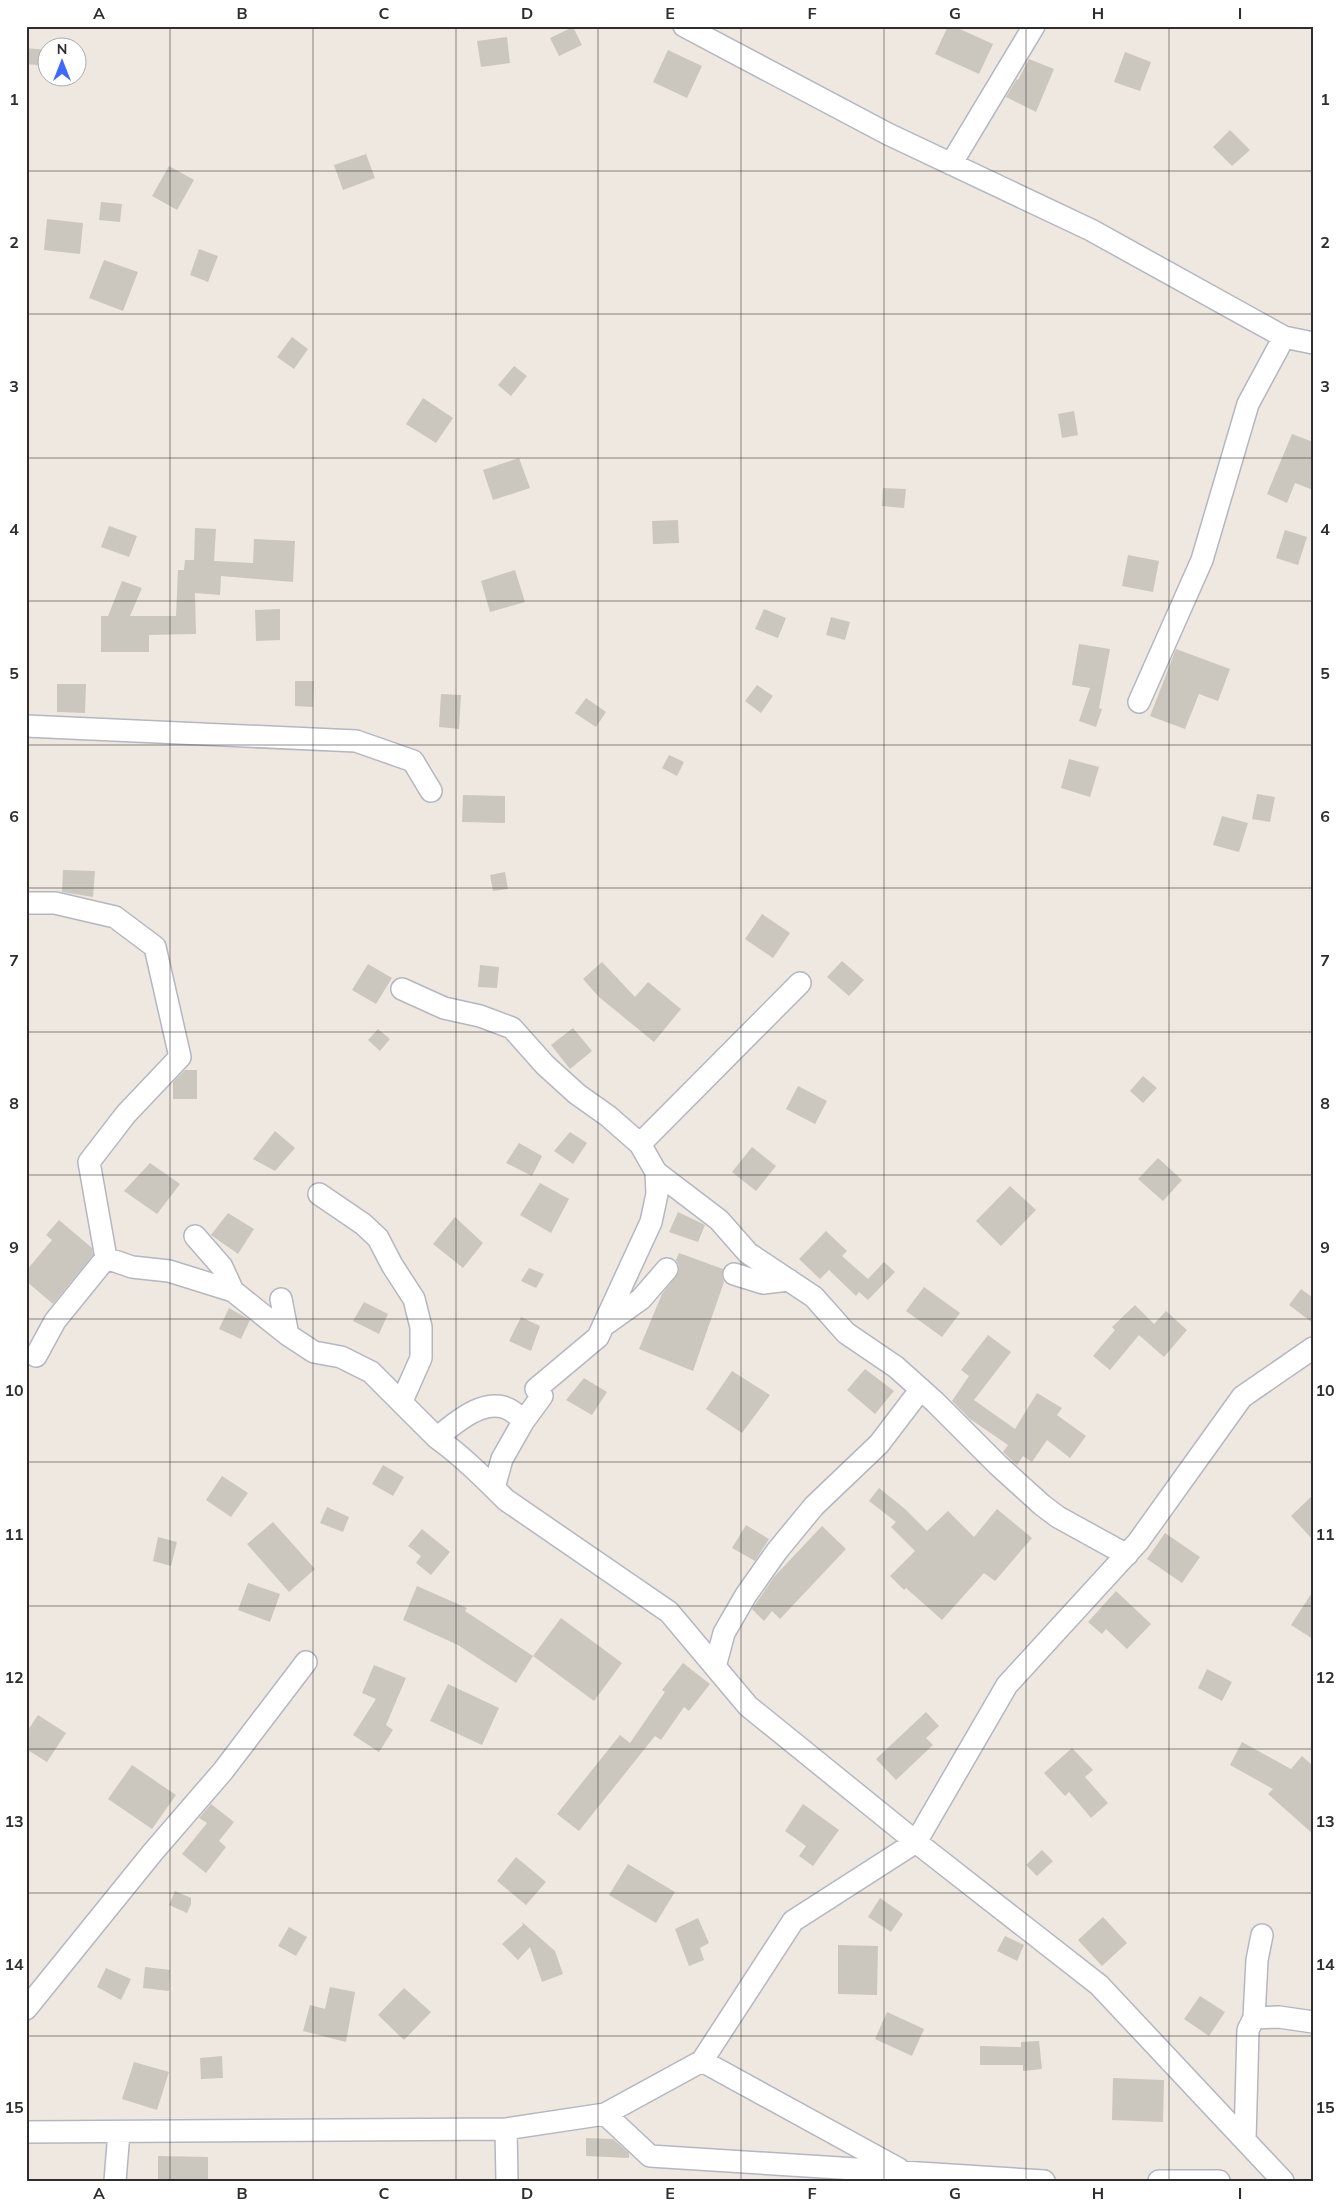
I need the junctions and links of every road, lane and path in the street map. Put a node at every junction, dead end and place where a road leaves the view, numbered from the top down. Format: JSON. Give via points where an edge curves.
{"nodes":[{"id":1,"x":684,"y":26,"type":"edge"},
{"id":2,"x":1034,"y":26,"type":"edge"},
{"id":3,"x":951,"y":164,"type":"junction"},
{"id":4,"x":1284,"y":337,"type":"junction"},
{"id":5,"x":1313,"y":343,"type":"edge"},
{"id":6,"x":1139,"y":702,"type":"dead end"},
{"id":7,"x":26,"y":726,"type":"edge"},
{"id":8,"x":431,"y":791,"type":"dead end"},
{"id":9,"x":26,"y":903,"type":"edge"},
{"id":10,"x":800,"y":983,"type":"dead end"},
{"id":11,"x":402,"y":989,"type":"dead end"},
{"id":12,"x":640,"y":1144,"type":"junction"},
{"id":13,"x":656,"y":1172,"type":"junction"},
{"id":14,"x":318,"y":1194,"type":"dead end"},
{"id":15,"x":195,"y":1236,"type":"dead end"},
{"id":16,"x":106,"y":1258,"type":"junction"},
{"id":17,"x":667,"y":1269,"type":"dead end"},
{"id":18,"x":734,"y":1274,"type":"dead end"},
{"id":19,"x":789,"y":1280,"type":"junction"},
{"id":20,"x":233,"y":1291,"type":"junction"},
{"id":21,"x":281,"y":1299,"type":"dead end"},
{"id":22,"x":604,"y":1325,"type":"junction"},
{"id":23,"x":288,"y":1335,"type":"junction"},
{"id":24,"x":1313,"y":1348,"type":"edge"},
{"id":25,"x":36,"y":1356,"type":"dead end"},
{"id":26,"x":921,"y":1389,"type":"junction"},
{"id":27,"x":402,"y":1401,"type":"junction"},
{"id":28,"x":523,"y":1422,"type":"junction"},
{"id":29,"x":437,"y":1438,"type":"junction"},
{"id":30,"x":494,"y":1488,"type":"junction"},
{"id":31,"x":1127,"y":1555,"type":"junction"},
{"id":32,"x":306,"y":1662,"type":"dead end"},
{"id":33,"x":715,"y":1667,"type":"junction"},
{"id":34,"x":916,"y":1842,"type":"junction"},
{"id":35,"x":1262,"y":1935,"type":"dead end"},
{"id":36,"x":26,"y":2009,"type":"edge"},
{"id":37,"x":1254,"y":2018,"type":"junction"},
{"id":38,"x":1313,"y":2022,"type":"edge"},
{"id":39,"x":702,"y":2060,"type":"junction"},
{"id":40,"x":605,"y":2114,"type":"junction"},
{"id":41,"x":506,"y":2129,"type":"junction"},
{"id":42,"x":26,"y":2132,"type":"edge"},
{"id":43,"x":118,"y":2132,"type":"junction"},
{"id":44,"x":1245,"y":2140,"type":"junction"},
{"id":45,"x":905,"y":2172,"type":"junction"},
{"id":46,"x":115,"y":2181,"type":"edge"},
{"id":47,"x":508,"y":2181,"type":"edge"},
{"id":48,"x":1044,"y":2181,"type":"edge"},
{"id":49,"x":1159,"y":2181,"type":"edge"},
{"id":50,"x":1219,"y":2181,"type":"edge"},
{"id":51,"x":1284,"y":2181,"type":"edge"}],
"edges":[{"from":1,"to":3,"type":"street"},
{"from":2,"to":3,"type":"street"},
{"from":3,"to":4,"type":"street","via":[[1091,230]]},
{"from":4,"to":5,"type":"street"},
{"from":4,"to":6,"type":"street","via":[[1248,404],[1202,560]]},
{"from":7,"to":8,"type":"street","via":[[356,741],[413,760]]},
{"from":9,"to":16,"type":"street","via":[[56,903],[115,917],[155,947],[170,1009],[180,1057],[126,1114],[89,1162]]},
{"from":10,"to":12,"type":"street"},
{"from":11,"to":12,"type":"street","via":[[444,1008],[512,1028],[577,1094]]},
{"from":12,"to":13,"type":"street"},
{"from":13,"to":19,"type":"street","via":[[720,1220],[748,1253]]},
{"from":13,"to":22,"type":"street","via":[[657,1194],[651,1222]]},
{"from":14,"to":27,"type":"street","via":[[378,1238],[414,1299],[421,1327],[421,1358]]},
{"from":15,"to":20,"type":"street","via":[[222,1266]]},
{"from":16,"to":20,"type":"street","via":[[168,1271]]},
{"from":16,"to":25,"type":"street","via":[[55,1321]]},
{"from":17,"to":22,"type":"street","via":[[641,1299]]},
{"from":18,"to":19,"type":"street","via":[[763,1283]]},
{"from":19,"to":26,"type":"street","via":[[814,1296],[846,1333],[896,1367]]},
{"from":20,"to":23,"type":"street"},
{"from":21,"to":23,"type":"street"},
{"from":22,"to":28,"type":"street","via":[[598,1337],[536,1389],[542,1396]]},
{"from":23,"to":27,"type":"street","via":[[314,1352],[341,1357],[371,1372]]},
{"from":24,"to":31,"type":"street","via":[[1242,1397]]},
{"from":26,"to":31,"type":"street","via":[[1050,1511]]},
{"from":26,"to":33,"type":"street","via":[[879,1444],[814,1506],[777,1551],[724,1633]]},
{"from":27,"to":29,"type":"street"},
{"from":28,"to":29,"type":"street","via":[[506,1406],[489,1406],[470,1412]]},
{"from":28,"to":30,"type":"street","via":[[502,1458]]},
{"from":29,"to":30,"type":"street"},
{"from":30,"to":33,"type":"street","via":[[506,1500],[668,1612]]},
{"from":31,"to":34,"type":"street","via":[[1007,1685]]},
{"from":32,"to":36,"type":"street","via":[[223,1771]]},
{"from":33,"to":34,"type":"street","via":[[748,1706]]},
{"from":34,"to":39,"type":"street","via":[[793,1921]]},
{"from":34,"to":44,"type":"street","via":[[1099,1985]]},
{"from":35,"to":37,"type":"street","via":[[1257,1960]]},
{"from":37,"to":38,"type":"street","via":[[1279,2017]]},
{"from":37,"to":44,"type":"street","via":[[1248,2030]]},
{"from":39,"to":40,"type":"street"},
{"from":39,"to":45,"type":"street"},
{"from":40,"to":41,"type":"street"},
{"from":40,"to":45,"type":"street","via":[[650,2156]]},
{"from":41,"to":43,"type":"street"},
{"from":41,"to":47,"type":"street"},
{"from":42,"to":43,"type":"street"},
{"from":43,"to":46,"type":"street"},
{"from":44,"to":51,"type":"street"},
{"from":45,"to":48,"type":"street"},
{"from":49,"to":50,"type":"street"}]}
